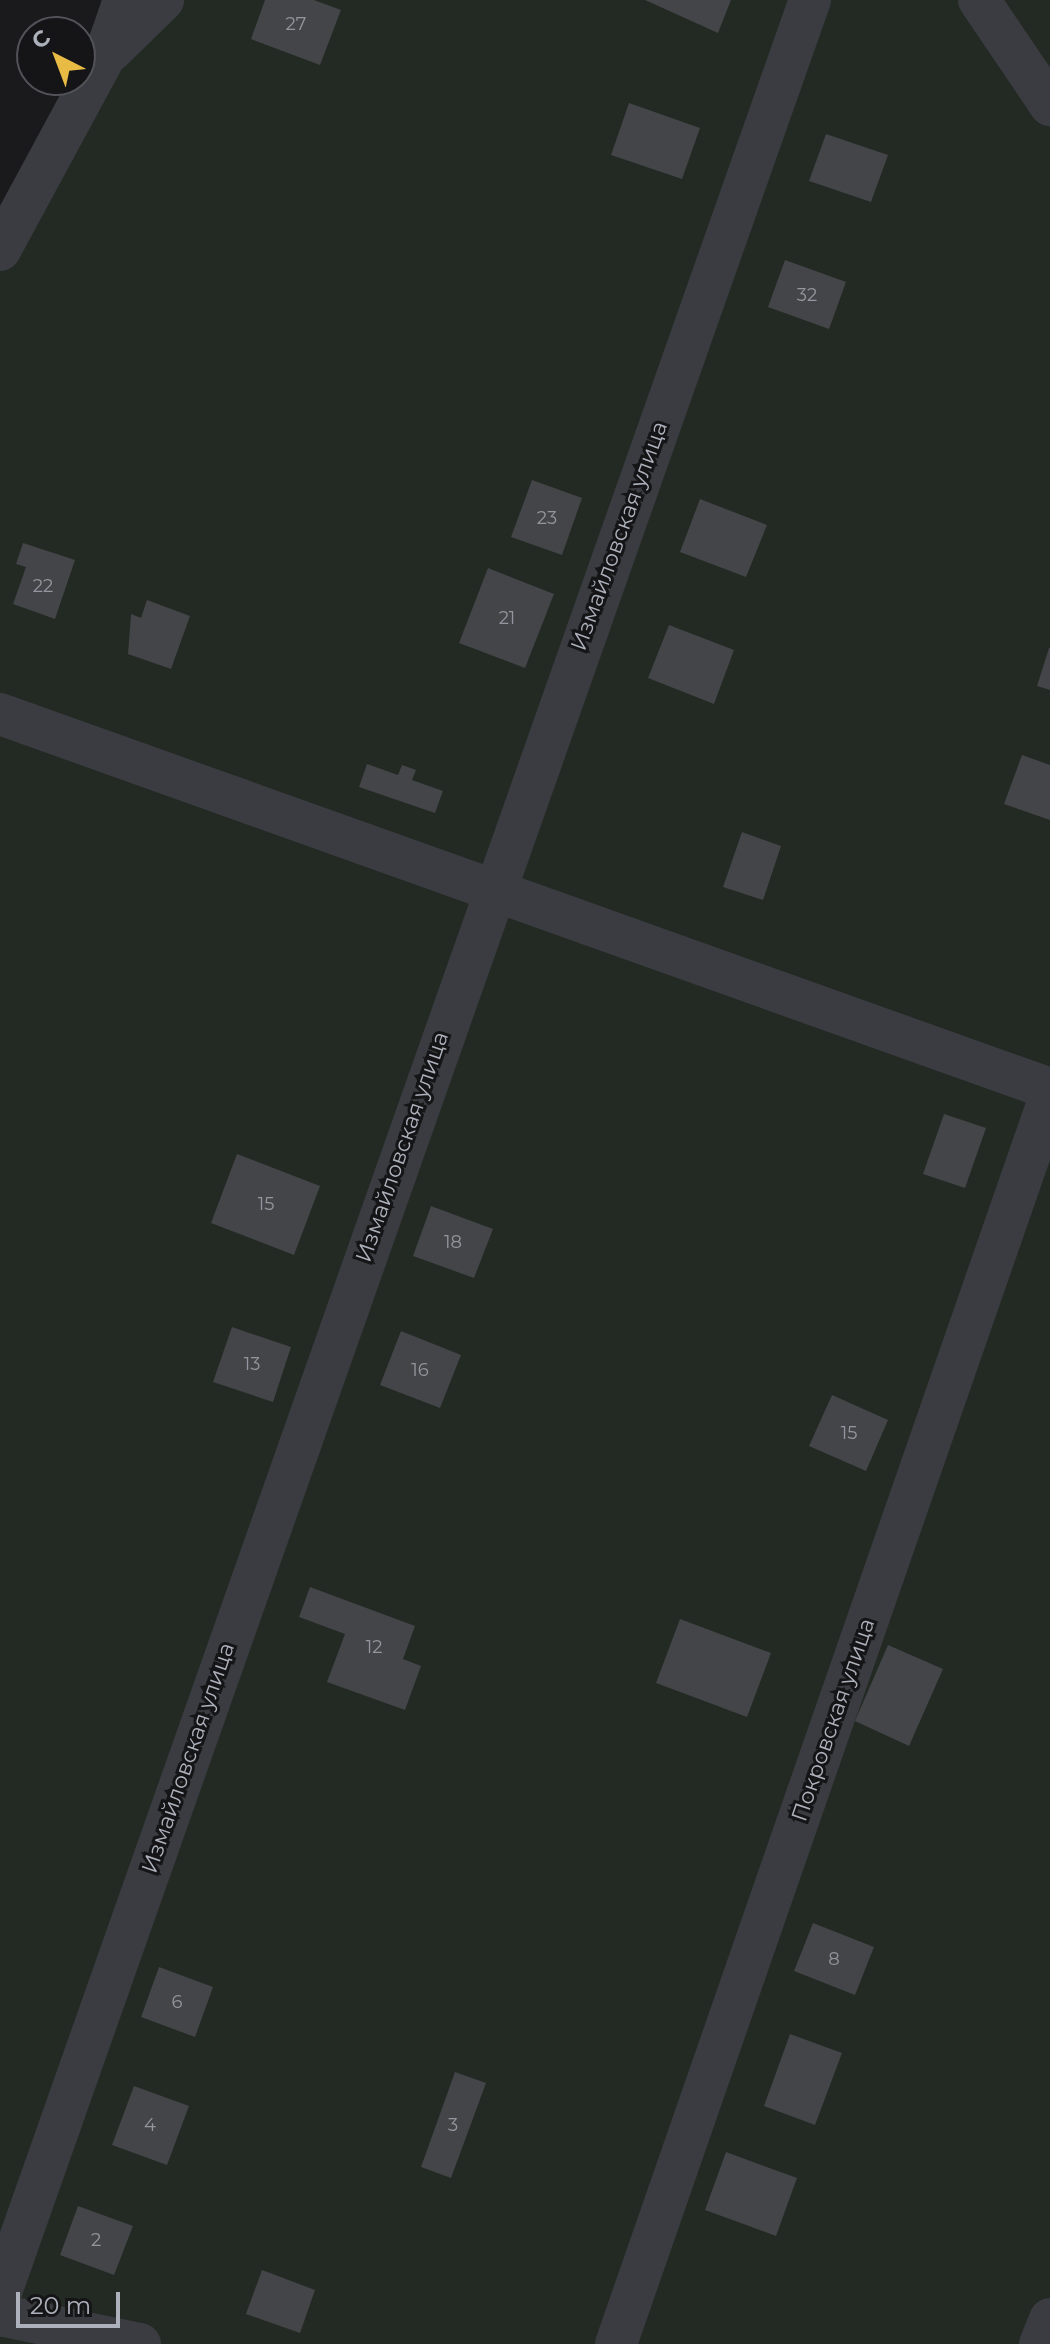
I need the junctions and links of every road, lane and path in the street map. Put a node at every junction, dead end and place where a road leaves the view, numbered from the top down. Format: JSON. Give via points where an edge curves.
{"nodes":[{"id":1,"x":124,"y":0,"type":"edge"},
{"id":2,"x":163,"y":0,"type":"edge"},
{"id":3,"x":810,"y":0,"type":"edge"},
{"id":4,"x":979,"y":0,"type":"edge"},
{"id":5,"x":104,"y":58,"type":"junction"},
{"id":6,"x":1050,"y":105,"type":"edge"},
{"id":7,"x":0,"y":250,"type":"edge"},
{"id":8,"x":0,"y":714,"type":"edge"},
{"id":9,"x":492,"y":889,"type":"junction"},
{"id":10,"x":1050,"y":1089,"type":"edge"},
{"id":11,"x":1050,"y":1096,"type":"edge"},
{"id":12,"x":0,"y":2295,"type":"edge"},
{"id":13,"x":0,"y":2315,"type":"edge"},
{"id":14,"x":1050,"y":2319,"type":"edge"},
{"id":15,"x":140,"y":2344,"type":"edge"},
{"id":16,"x":616,"y":2344,"type":"edge"},
{"id":17,"x":1040,"y":2344,"type":"edge"}],
"edges":[{"from":1,"to":5,"type":"street"},
{"from":2,"to":5,"type":"street"},
{"from":3,"to":9,"type":"street","name":"Измайловская улица"},
{"from":4,"to":6,"type":"street"},
{"from":5,"to":7,"type":"street"},
{"from":8,"to":9,"type":"street"},
{"from":9,"to":10,"type":"street"},
{"from":9,"to":12,"type":"street","name":"Измайловская улица"},
{"from":11,"to":16,"type":"street","name":"Покровская улица"},
{"from":13,"to":15,"type":"street"},
{"from":14,"to":17,"type":"street"}]}
